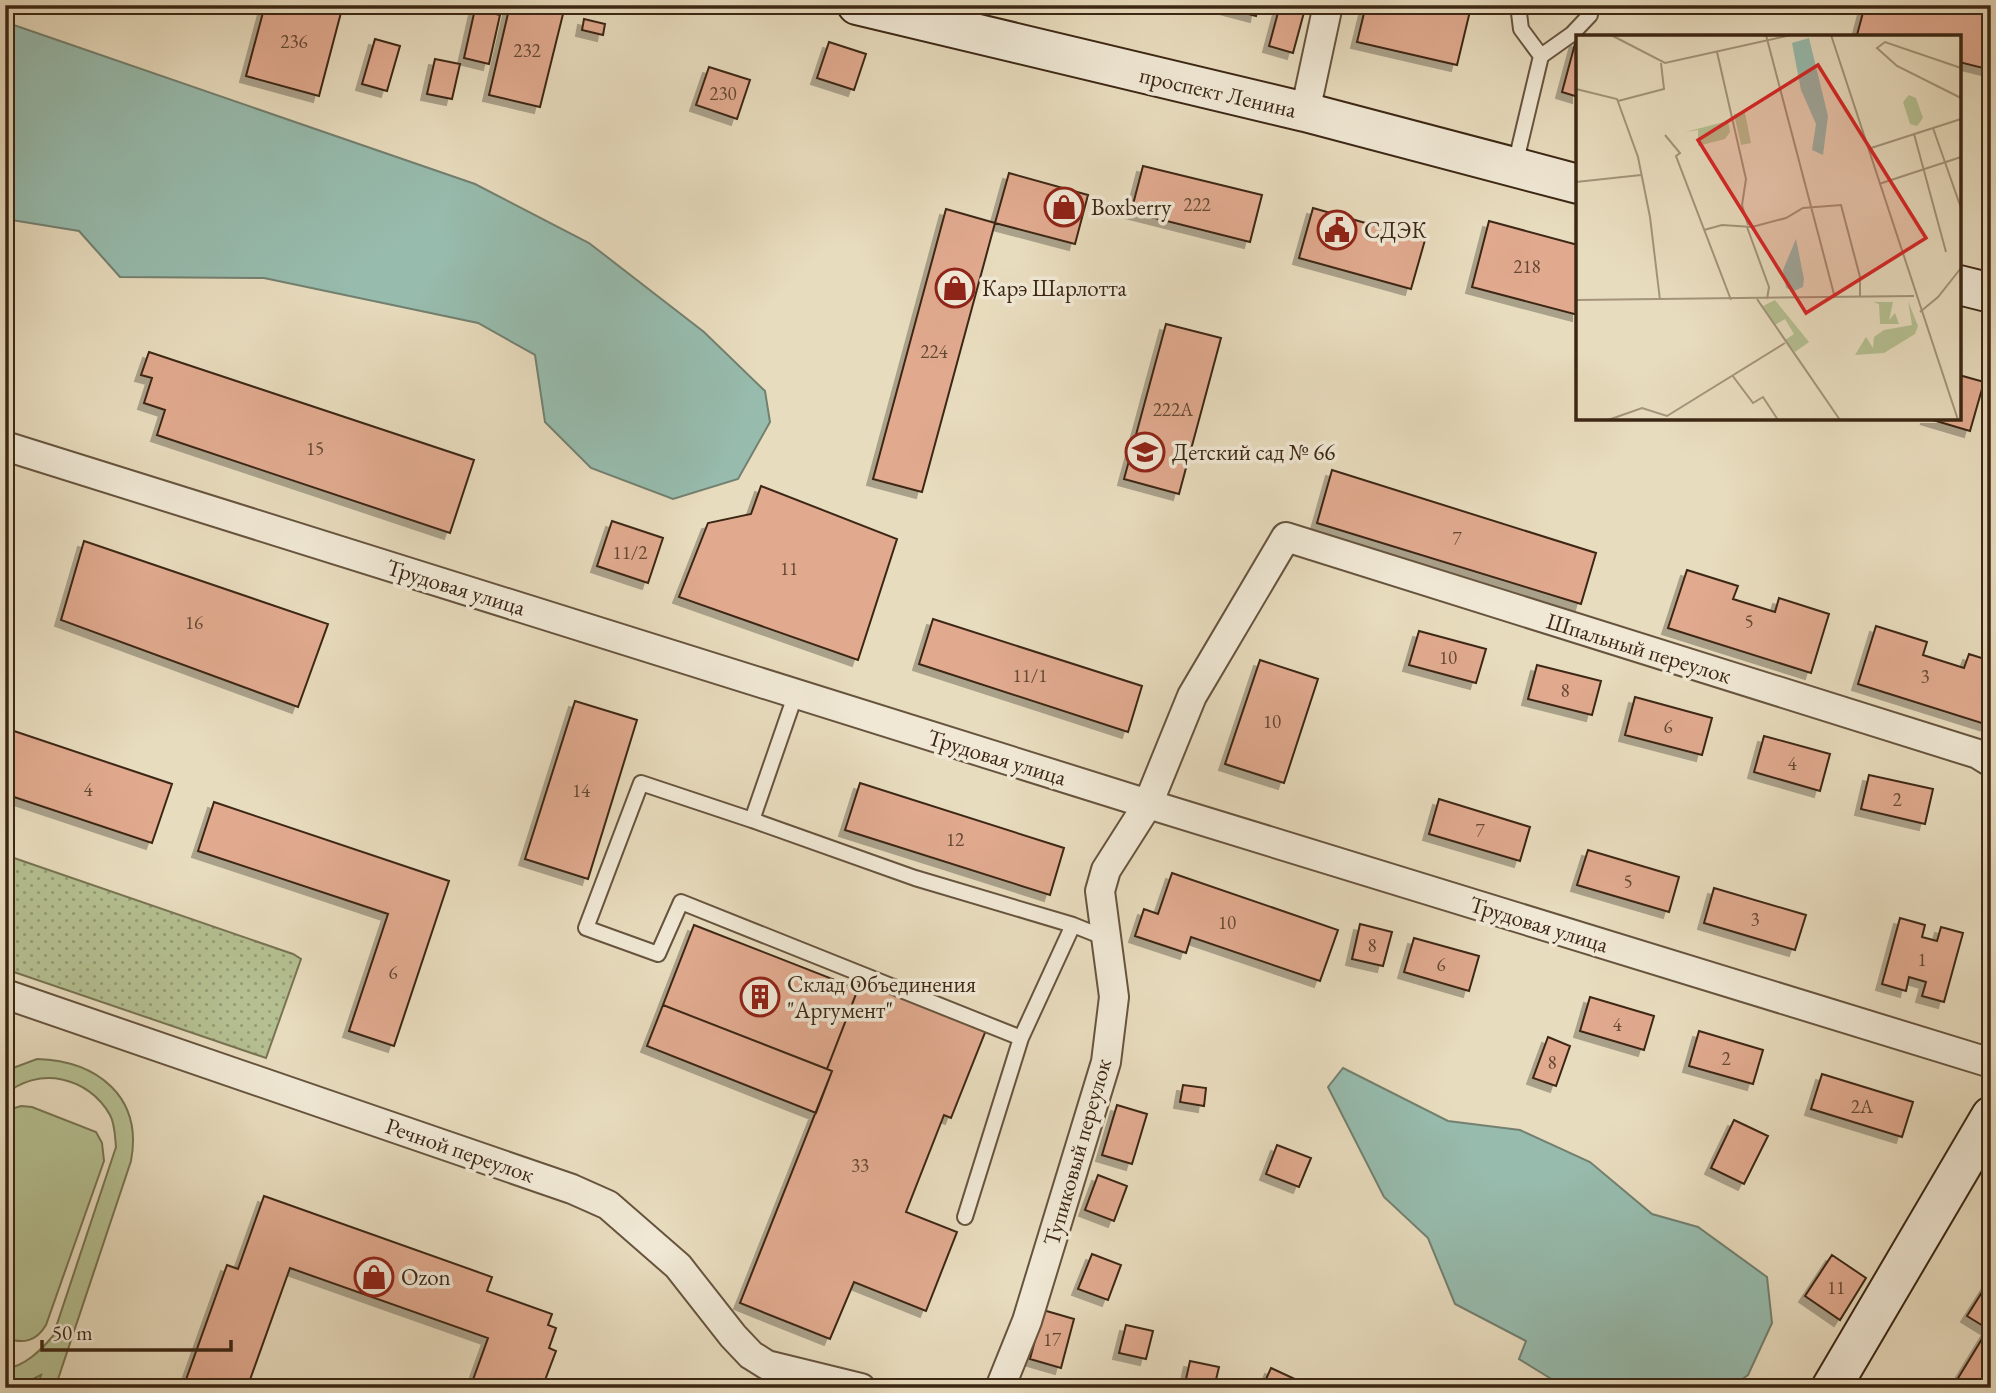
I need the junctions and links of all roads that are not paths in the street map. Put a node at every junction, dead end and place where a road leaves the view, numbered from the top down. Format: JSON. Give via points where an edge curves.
{"nodes":[{"id":1,"x":857,"y":5,"type":"edge"},
{"id":2,"x":1328,"y":5,"type":"edge"},
{"id":3,"x":1518,"y":5,"type":"edge"},
{"id":4,"x":1590,"y":15,"type":"dead end"},
{"id":5,"x":954,"y":17,"type":"edge"},
{"id":6,"x":1541,"y":56,"type":"junction"},
{"id":7,"x":1305,"y":112,"type":"junction"},
{"id":8,"x":1514,"y":167,"type":"junction"},
{"id":9,"x":1576,"y":183,"type":"edge"},
{"id":10,"x":1961,"y":286,"type":"edge"},
{"id":11,"x":1991,"y":293,"type":"edge"},
{"id":12,"x":5,"y":446,"type":"edge"},
{"id":13,"x":1286,"y":537,"type":"joint"},
{"id":14,"x":796,"y":693,"type":"junction"},
{"id":15,"x":1991,"y":762,"type":"edge"},
{"id":16,"x":1147,"y":804,"type":"junction"},
{"id":17,"x":752,"y":820,"type":"junction"},
{"id":18,"x":1073,"y":925,"type":"junction"},
{"id":19,"x":1108,"y":939,"type":"junction"},
{"id":20,"x":5,"y":994,"type":"edge"},
{"id":21,"x":1021,"y":1038,"type":"junction"},
{"id":22,"x":1991,"y":1063,"type":"edge"},
{"id":23,"x":1991,"y":1116,"type":"edge"},
{"id":24,"x":965,"y":1217,"type":"dead end"},
{"id":25,"x":861,"y":1388,"type":"edge"},
{"id":26,"x":1000,"y":1388,"type":"edge"},
{"id":27,"x":1830,"y":1388,"type":"edge"}],
"edges":[{"from":1,"to":5,"type":"main road","name":"проспект Ленина"},
{"from":2,"to":7,"type":"street"},
{"from":3,"to":6,"type":"lane","via":[[1521,29]]},
{"from":4,"to":6,"type":"lane"},
{"from":5,"to":7,"type":"main road","name":"проспект Ленина"},
{"from":6,"to":8,"type":"lane"},
{"from":7,"to":8,"type":"main road","name":"проспект Ленина"},
{"from":8,"to":9,"type":"main road","name":"проспект Ленина"},
{"from":10,"to":11,"type":"main road"},
{"from":12,"to":14,"type":"street","name":"Трудовая улица"},
{"from":13,"to":15,"type":"street","name":"Шпальный переулок","via":[[1978,754]]},
{"from":13,"to":16,"type":"street","name":"Тупиковый переулок","via":[[1192,696]]},
{"from":14,"to":16,"type":"street","name":"Трудовая улица"},
{"from":14,"to":17,"type":"lane"},
{"from":16,"to":19,"type":"street","name":"Тупиковый переулок","via":[[1106,870],[1100,891]]},
{"from":16,"to":22,"type":"street","name":"Трудовая улица"},
{"from":17,"to":18,"type":"lane","via":[[915,878]]},
{"from":17,"to":21,"type":"lane","via":[[641,783],[586,928],[658,954],[681,902]]},
{"from":18,"to":19,"type":"lane"},
{"from":18,"to":21,"type":"lane"},
{"from":19,"to":26,"type":"street","name":"Тупиковый переулок","via":[[1114,997],[1107,1062],[1027,1321]]},
{"from":20,"to":25,"type":"street","name":"Речной переулок","via":[[559,1184],[608,1205],[678,1266],[751,1355],[767,1365]]},
{"from":21,"to":24,"type":"lane"},
{"from":23,"to":27,"type":"main road"}]}
